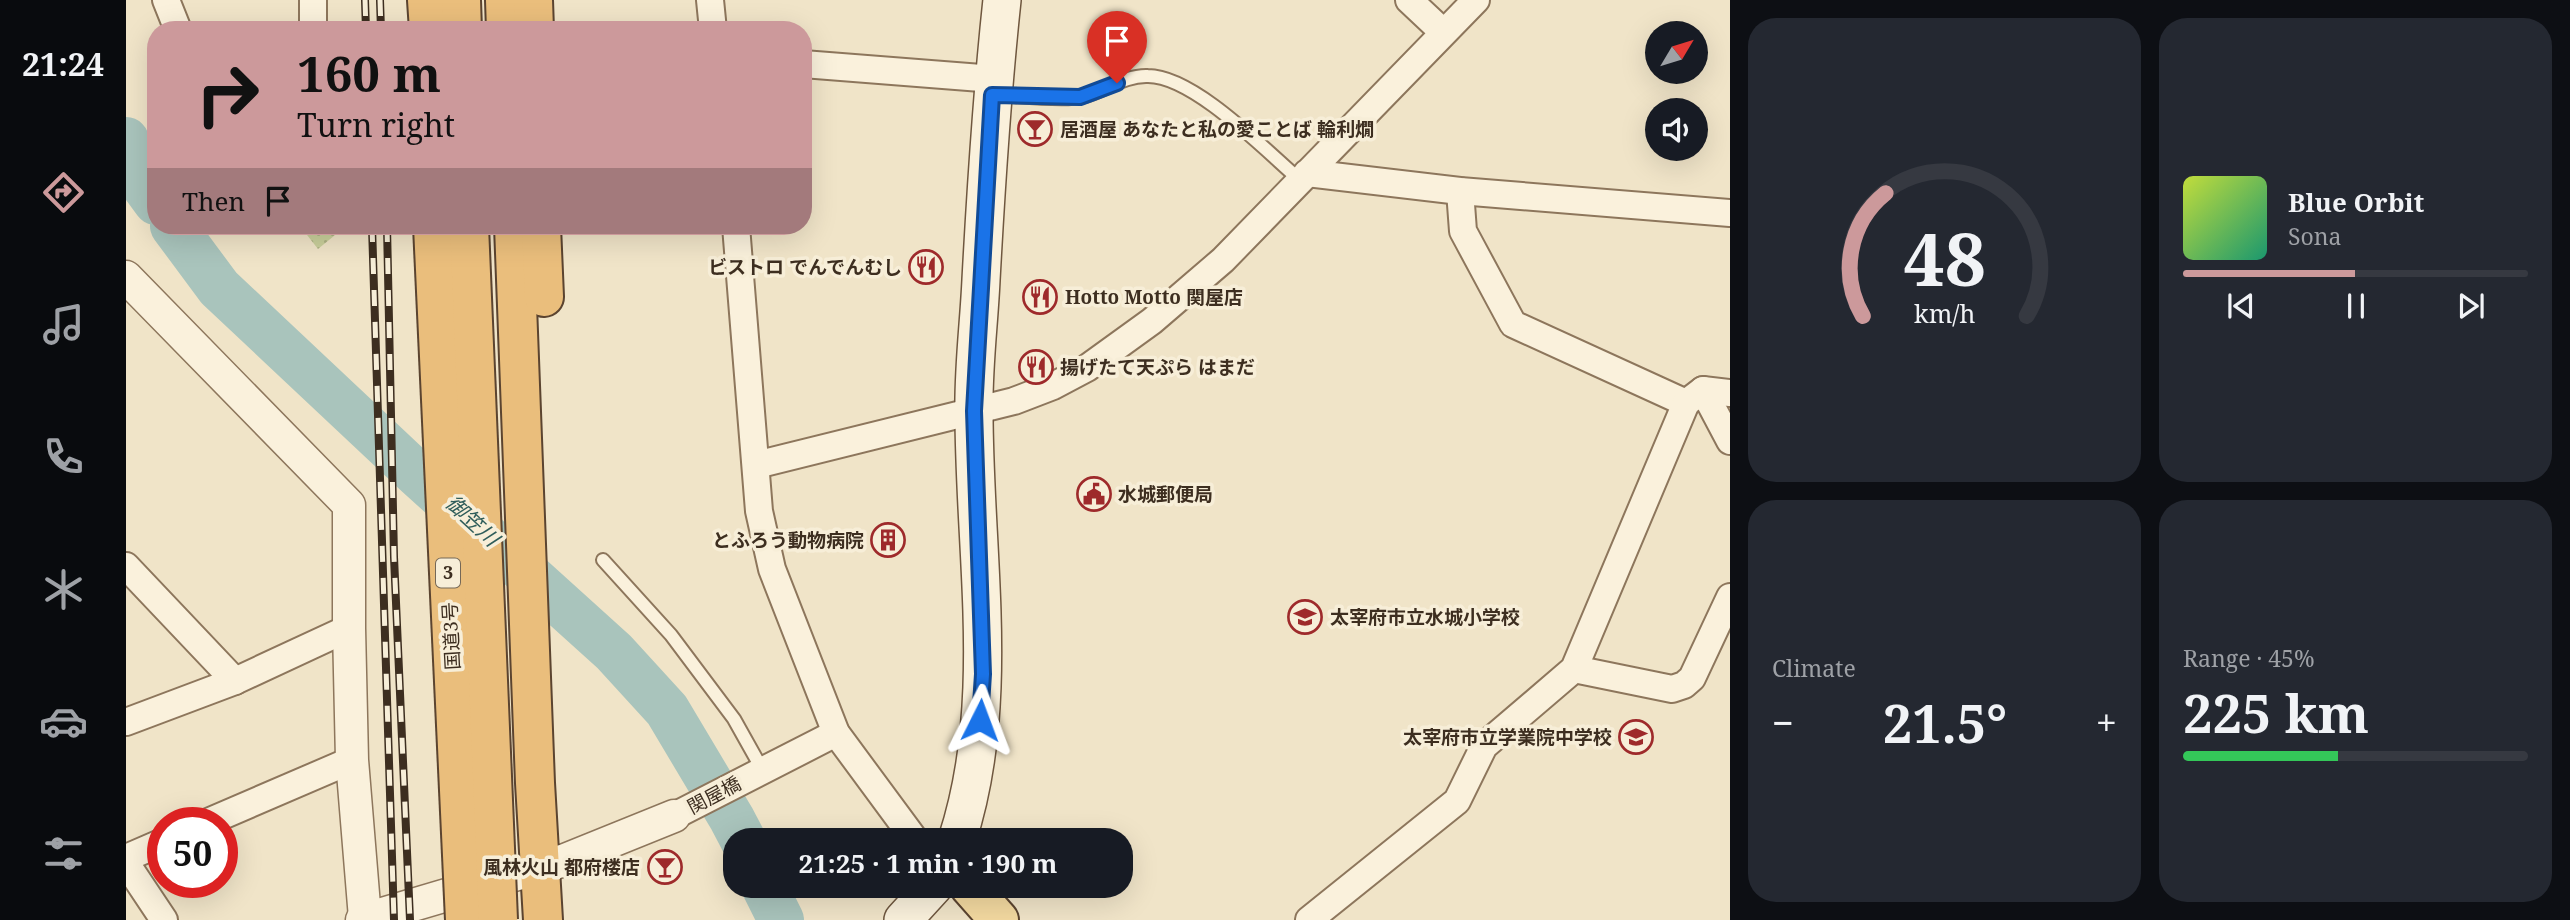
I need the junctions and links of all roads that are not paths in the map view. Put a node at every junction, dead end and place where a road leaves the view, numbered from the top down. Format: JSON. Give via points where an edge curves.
{"nodes":[{"id":1,"x":166,"y":0,"type":"edge"},
{"id":2,"x":313,"y":0,"type":"edge"},
{"id":3,"x":427,"y":0,"type":"edge"},
{"id":4,"x":461,"y":0,"type":"edge"},
{"id":5,"x":505,"y":0,"type":"edge"},
{"id":6,"x":533,"y":0,"type":"edge"},
{"id":7,"x":710,"y":0,"type":"edge"},
{"id":8,"x":1002,"y":0,"type":"edge"},
{"id":9,"x":1409,"y":0,"type":"edge"},
{"id":10,"x":1476,"y":0,"type":"edge"},
{"id":11,"x":174,"y":21,"type":"edge"},
{"id":12,"x":313,"y":21,"type":"edge"},
{"id":13,"x":428,"y":21,"type":"edge"},
{"id":14,"x":462,"y":21,"type":"edge"},
{"id":15,"x":506,"y":21,"type":"edge"},
{"id":16,"x":534,"y":21,"type":"edge"},
{"id":17,"x":712,"y":21,"type":"edge"},
{"id":18,"x":1443,"y":32,"type":"junction"},
{"id":19,"x":812,"y":65,"type":"edge"},
{"id":20,"x":993,"y":87,"type":"junction"},
{"id":21,"x":1304,"y":177,"type":"junction"},
{"id":22,"x":1460,"y":191,"type":"junction"},
{"id":23,"x":1730,"y":213,"type":"edge"},
{"id":24,"x":433,"y":235,"type":"edge"},
{"id":25,"x":469,"y":235,"type":"edge"},
{"id":26,"x":515,"y":235,"type":"edge"},
{"id":27,"x":541,"y":235,"type":"edge"},
{"id":28,"x":737,"y":235,"type":"edge"},
{"id":29,"x":126,"y":277,"type":"edge"},
{"id":30,"x":1730,"y":393,"type":"edge"},
{"id":31,"x":1694,"y":396,"type":"junction"},
{"id":32,"x":974,"y":411,"type":"junction"},
{"id":33,"x":1730,"y":441,"type":"edge"},
{"id":34,"x":536,"y":442,"type":"junction"},
{"id":35,"x":756,"y":465,"type":"junction"},
{"id":36,"x":603,"y":560,"type":"dead end"},
{"id":37,"x":126,"y":566,"type":"edge"},
{"id":38,"x":1730,"y":597,"type":"edge"},
{"id":39,"x":349,"y":628,"type":"junction"},
{"id":40,"x":1574,"y":669,"type":"junction"},
{"id":41,"x":235,"y":681,"type":"junction"},
{"id":42,"x":126,"y":722,"type":"edge"},
{"id":43,"x":836,"y":733,"type":"junction"},
{"id":44,"x":352,"y":760,"type":"junction"},
{"id":45,"x":758,"y":771,"type":"junction"},
{"id":46,"x":238,"y":809,"type":"edge"},
{"id":47,"x":674,"y":817,"type":"joint"},
{"id":48,"x":906,"y":828,"type":"edge"},
{"id":49,"x":961,"y":828,"type":"edge"},
{"id":50,"x":147,"y":849,"type":"edge"},
{"id":51,"x":126,"y":858,"type":"edge"},
{"id":52,"x":126,"y":863,"type":"edge"},
{"id":53,"x":553,"y":864,"type":"junction"},
{"id":54,"x":922,"y":898,"type":"edge"},
{"id":55,"x":980,"y":898,"type":"edge"},
{"id":56,"x":363,"y":919,"type":"edge"},
{"id":57,"x":164,"y":920,"type":"edge"},
{"id":58,"x":465,"y":920,"type":"edge"},
{"id":59,"x":498,"y":920,"type":"edge"},
{"id":60,"x":543,"y":920,"type":"edge"},
{"id":61,"x":568,"y":920,"type":"edge"},
{"id":62,"x":903,"y":920,"type":"edge"},
{"id":63,"x":999,"y":920,"type":"edge"},
{"id":64,"x":1309,"y":920,"type":"edge"}],
"edges":[{"from":1,"to":11,"type":"street"},
{"from":2,"to":12,"type":"street"},
{"from":3,"to":13,"type":"highway"},
{"from":4,"to":14,"type":"highway"},
{"from":5,"to":15,"type":"highway"},
{"from":6,"to":16,"type":"highway"},
{"from":7,"to":17,"type":"street"},
{"from":8,"to":20,"type":"main road"},
{"from":9,"to":18,"type":"street"},
{"from":10,"to":18,"type":"street"},
{"from":18,"to":21,"type":"street"},
{"from":19,"to":20,"type":"street"},
{"from":20,"to":21,"type":"lane","via":[[1080,97],[1136,76],[1167,79],[1205,98]]},
{"from":20,"to":32,"type":"main road"},
{"from":21,"to":22,"type":"street"},
{"from":21,"to":32,"type":"street","via":[[1223,260],[1107,354],[1053,386]]},
{"from":22,"to":23,"type":"street"},
{"from":22,"to":31,"type":"street","via":[[1463,232],[1513,324]]},
{"from":24,"to":58,"type":"highway","name":"国道3号","number":"3","bridge":true},
{"from":25,"to":59,"type":"highway","name":"国道3号","number":"3","bridge":true},
{"from":26,"to":34,"type":"highway"},
{"from":27,"to":34,"type":"highway"},
{"from":28,"to":35,"type":"street"},
{"from":29,"to":39,"type":"street","via":[[349,505]]},
{"from":30,"to":31,"type":"street"},
{"from":31,"to":33,"type":"street"},
{"from":31,"to":40,"type":"street"},
{"from":32,"to":35,"type":"street"},
{"from":32,"to":49,"type":"main road","via":[[983,674],[979,743]]},
{"from":34,"to":53,"type":"highway"},
{"from":35,"to":43,"type":"street","via":[[759,511],[772,569]]},
{"from":36,"to":45,"type":"lane","via":[[671,635],[734,719]]},
{"from":37,"to":41,"type":"street"},
{"from":38,"to":40,"type":"street","via":[[1692,678],[1684,685],[1672,690]]},
{"from":39,"to":41,"type":"street"},
{"from":39,"to":44,"type":"street"},
{"from":40,"to":64,"type":"street","via":[[1484,746],[1457,801]]},
{"from":41,"to":42,"type":"street"},
{"from":43,"to":45,"type":"street","name":"関屋橋"},
{"from":43,"to":48,"type":"street"},
{"from":44,"to":46,"type":"street"},
{"from":44,"to":56,"type":"street"},
{"from":45,"to":47,"type":"street","name":"関屋橋"},
{"from":47,"to":53,"type":"street"},
{"from":50,"to":51,"type":"street"},
{"from":52,"to":57,"type":"street"},
{"from":53,"to":56,"type":"street"},
{"from":53,"to":60,"type":"highway"},
{"from":53,"to":61,"type":"highway"},
{"from":54,"to":62,"type":"main road"},
{"from":55,"to":63,"type":"main road"}]}
